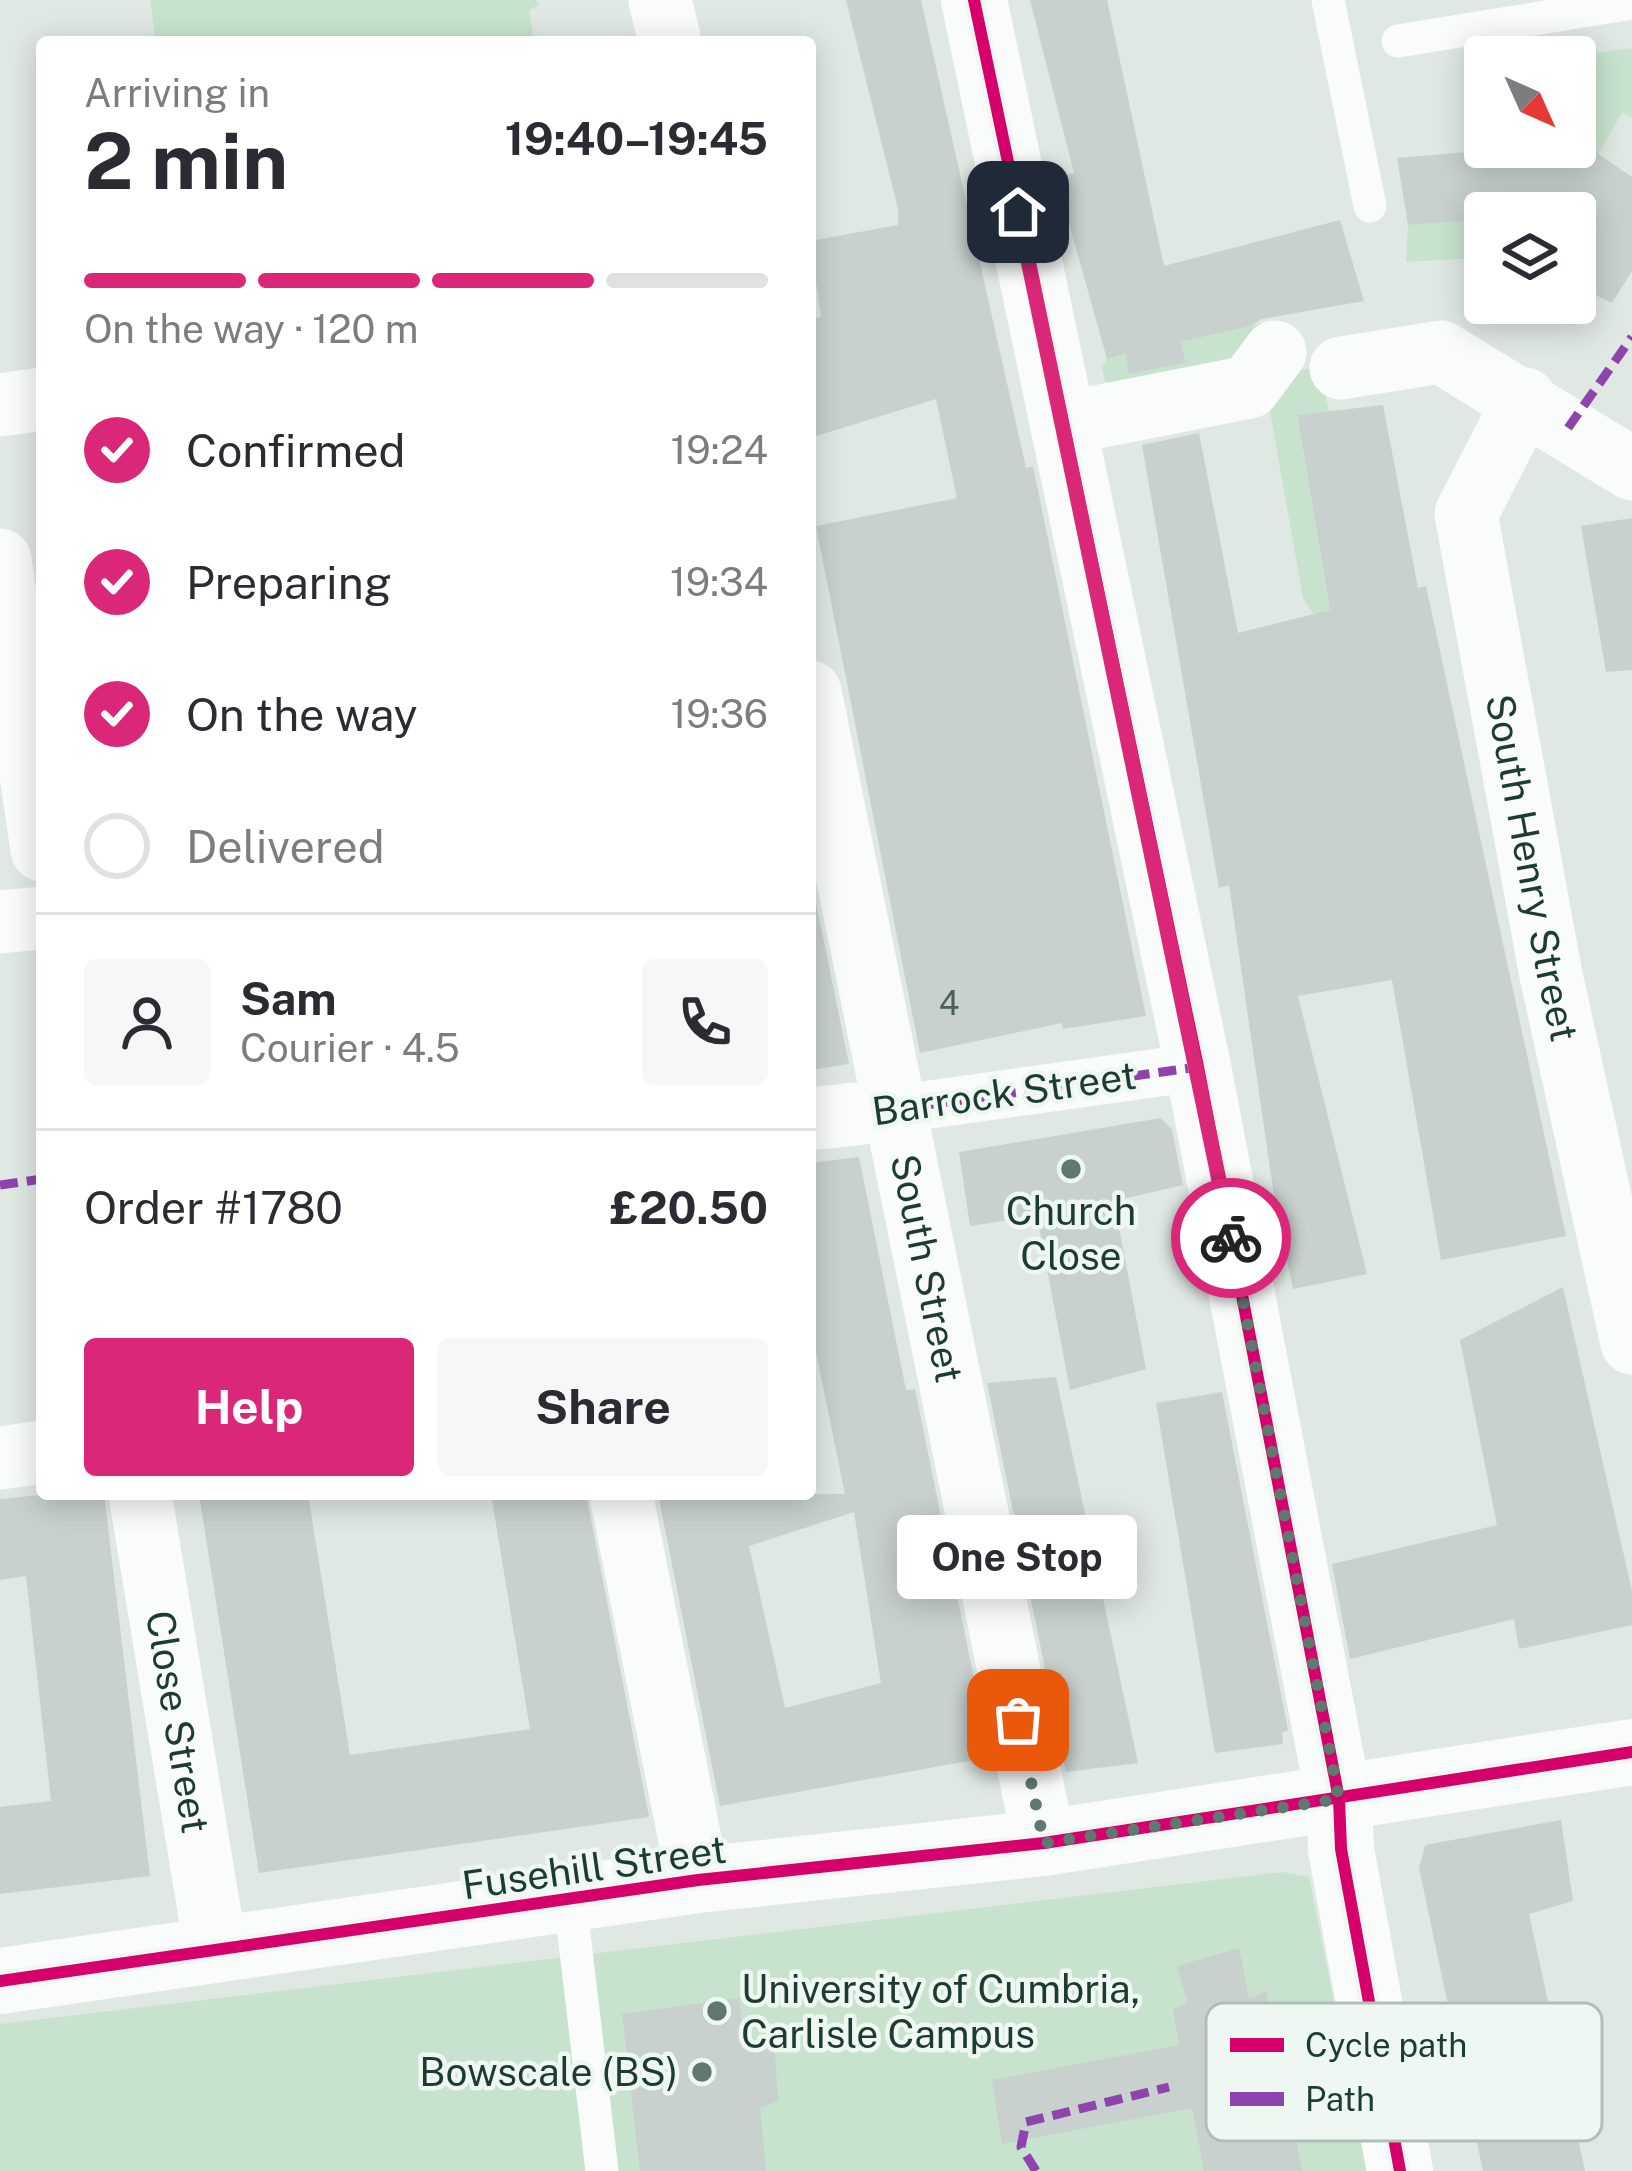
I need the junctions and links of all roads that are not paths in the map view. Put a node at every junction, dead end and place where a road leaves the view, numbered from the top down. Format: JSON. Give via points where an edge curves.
{"nodes":[{"id":1,"x":661,"y":0,"type":"edge"},
{"id":2,"x":974,"y":0,"type":"edge"},
{"id":3,"x":1328,"y":0,"type":"edge"},
{"id":4,"x":1632,"y":3,"type":"edge"},
{"id":5,"x":669,"y":36,"type":"edge"},
{"id":6,"x":1398,"y":41,"type":"dead end"},
{"id":7,"x":1370,"y":206,"type":"dead end"},
{"id":8,"x":1275,"y":352,"type":"dead end"},
{"id":9,"x":1341,"y":368,"type":"dead end"},
{"id":10,"x":1525,"y":399,"type":"junction"},
{"id":11,"x":36,"y":400,"type":"edge"},
{"id":12,"x":0,"y":405,"type":"edge"},
{"id":13,"x":1060,"y":424,"type":"junction"},
{"id":14,"x":1632,"y":469,"type":"edge"},
{"id":15,"x":0,"y":560,"type":"edge"},
{"id":16,"x":816,"y":723,"type":"edge"},
{"id":17,"x":36,"y":809,"type":"edge"},
{"id":18,"x":36,"y":919,"type":"edge"},
{"id":19,"x":0,"y":922,"type":"edge"},
{"id":20,"x":1198,"y":1067,"type":"junction"},
{"id":21,"x":891,"y":1109,"type":"junction"},
{"id":22,"x":816,"y":1118,"type":"edge"},
{"id":23,"x":1632,"y":1343,"type":"edge"},
{"id":24,"x":36,"y":1453,"type":"edge"},
{"id":25,"x":0,"y":1458,"type":"edge"},
{"id":26,"x":141,"y":1500,"type":"edge"},
{"id":27,"x":622,"y":1500,"type":"edge"},
{"id":28,"x":1632,"y":1753,"type":"edge"},
{"id":29,"x":1339,"y":1799,"type":"junction"},
{"id":30,"x":1044,"y":1843,"type":"junction"},
{"id":31,"x":698,"y":1880,"type":"junction"},
{"id":32,"x":570,"y":1900,"type":"junction"},
{"id":33,"x":216,"y":1952,"type":"junction"},
{"id":34,"x":0,"y":1981,"type":"edge"},
{"id":35,"x":1369,"y":2003,"type":"edge"},
{"id":36,"x":1395,"y":2141,"type":"edge"},
{"id":37,"x":602,"y":2171,"type":"edge"},
{"id":38,"x":1400,"y":2171,"type":"edge"}],
"edges":[{"from":1,"to":5,"type":"street"},
{"from":2,"to":13,"type":"street"},
{"from":3,"to":7,"type":"lane"},
{"from":4,"to":6,"type":"lane"},
{"from":8,"to":13,"type":"street","via":[[1249,387]]},
{"from":9,"to":10,"type":"street","via":[[1442,352]]},
{"from":10,"to":14,"type":"street"},
{"from":10,"to":23,"type":"street","name":"South Henry Street","via":[[1466,514],[1551,975]]},
{"from":11,"to":12,"type":"street"},
{"from":13,"to":20,"type":"street"},
{"from":15,"to":17,"type":"street"},
{"from":16,"to":21,"type":"street","name":"South Street"},
{"from":18,"to":19,"type":"street"},
{"from":20,"to":21,"type":"street","name":"Barrock Street"},
{"from":20,"to":29,"type":"street"},
{"from":21,"to":22,"type":"street","name":"Barrock Street"},
{"from":21,"to":30,"type":"street","name":"South Street"},
{"from":24,"to":25,"type":"street"},
{"from":26,"to":33,"type":"street","name":"Close Street"},
{"from":27,"to":31,"type":"street"},
{"from":28,"to":29,"type":"street","name":"Fusehill Street"},
{"from":29,"to":30,"type":"street","name":"Fusehill Street"},
{"from":29,"to":35,"type":"street"},
{"from":30,"to":31,"type":"street","name":"Fusehill Street"},
{"from":31,"to":32,"type":"street","name":"Fusehill Street"},
{"from":32,"to":33,"type":"street","name":"Fusehill Street"},
{"from":32,"to":37,"type":"lane"},
{"from":33,"to":34,"type":"street","name":"Fusehill Street"},
{"from":36,"to":38,"type":"street"}]}
